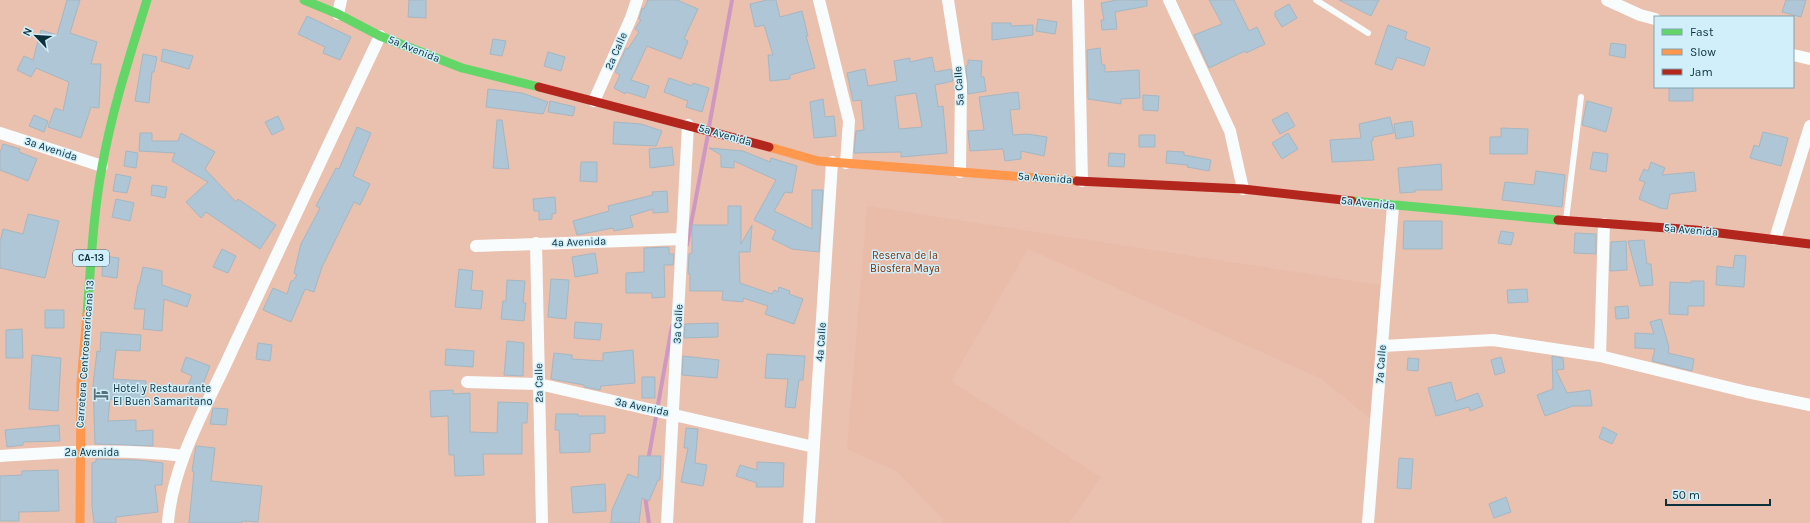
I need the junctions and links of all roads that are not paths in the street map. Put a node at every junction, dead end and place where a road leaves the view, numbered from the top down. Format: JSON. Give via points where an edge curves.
{"nodes":[{"id":1,"x":147,"y":0,"type":"edge"},
{"id":2,"x":304,"y":0,"type":"edge"},
{"id":3,"x":341,"y":0,"type":"edge"},
{"id":4,"x":637,"y":0,"type":"edge"},
{"id":5,"x":819,"y":0,"type":"edge"},
{"id":6,"x":948,"y":0,"type":"edge"},
{"id":7,"x":1078,"y":0,"type":"edge"},
{"id":8,"x":1169,"y":0,"type":"edge"},
{"id":9,"x":1316,"y":0,"type":"edge"},
{"id":10,"x":1607,"y":0,"type":"edge"},
{"id":11,"x":338,"y":14,"type":"junction"},
{"id":12,"x":1654,"y":19,"type":"edge"},
{"id":13,"x":1368,"y":33,"type":"dead end"},
{"id":14,"x":380,"y":36,"type":"junction"},
{"id":15,"x":1794,"y":55,"type":"edge"},
{"id":16,"x":1810,"y":60,"type":"edge"},
{"id":17,"x":1582,"y":97,"type":"dead end"},
{"id":18,"x":594,"y":101,"type":"junction"},
{"id":19,"x":688,"y":125,"type":"junction"},
{"id":20,"x":1810,"y":126,"type":"edge"},
{"id":21,"x":0,"y":133,"type":"edge"},
{"id":22,"x":832,"y":162,"type":"junction"},
{"id":23,"x":846,"y":163,"type":"junction"},
{"id":24,"x":102,"y":166,"type":"junction"},
{"id":25,"x":960,"y":172,"type":"junction"},
{"id":26,"x":1082,"y":181,"type":"junction"},
{"id":27,"x":1243,"y":189,"type":"junction"},
{"id":28,"x":1393,"y":206,"type":"junction"},
{"id":29,"x":1566,"y":220,"type":"junction"},
{"id":30,"x":1604,"y":224,"type":"junction"},
{"id":31,"x":682,"y":239,"type":"junction"},
{"id":32,"x":1774,"y":239,"type":"junction"},
{"id":33,"x":536,"y":244,"type":"junction"},
{"id":34,"x":1810,"y":244,"type":"edge"},
{"id":35,"x":476,"y":246,"type":"dead end"},
{"id":36,"x":1383,"y":346,"type":"junction"},
{"id":37,"x":1600,"y":356,"type":"junction"},
{"id":38,"x":467,"y":382,"type":"dead end"},
{"id":39,"x":539,"y":384,"type":"junction"},
{"id":40,"x":1810,"y":405,"type":"edge"},
{"id":41,"x":673,"y":414,"type":"junction"},
{"id":42,"x":814,"y":447,"type":"junction"},
{"id":43,"x":79,"y":451,"type":"junction"},
{"id":44,"x":0,"y":456,"type":"edge"},
{"id":45,"x":184,"y":456,"type":"junction"},
{"id":46,"x":80,"y":523,"type":"edge"},
{"id":47,"x":168,"y":523,"type":"edge"},
{"id":48,"x":542,"y":523,"type":"edge"},
{"id":49,"x":667,"y":523,"type":"edge"},
{"id":50,"x":809,"y":523,"type":"edge"},
{"id":51,"x":1368,"y":523,"type":"edge"}],
"edges":[{"from":1,"to":24,"type":"main road","name":"Carretera Centroamericana 13","number":"CA-13","via":[[115,106]]},
{"from":2,"to":11,"type":"main road","name":"5a Avenida"},
{"from":3,"to":11,"type":"street"},
{"from":4,"to":18,"type":"street","name":"2a Calle"},
{"from":5,"to":23,"type":"street","via":[[849,121]]},
{"from":6,"to":25,"type":"street","name":"5a Calle","via":[[961,84]]},
{"from":7,"to":26,"type":"street"},
{"from":8,"to":27,"type":"street","via":[[1230,131]]},
{"from":9,"to":13,"type":"lane"},
{"from":10,"to":12,"type":"street"},
{"from":11,"to":14,"type":"main road","name":"5a Avenida"},
{"from":14,"to":18,"type":"main road","name":"5a Avenida","via":[[462,68]]},
{"from":14,"to":45,"type":"street"},
{"from":15,"to":16,"type":"street"},
{"from":17,"to":29,"type":"lane"},
{"from":18,"to":19,"type":"main road","name":"5a Avenida"},
{"from":19,"to":22,"type":"main road","name":"5a Avenida","via":[[818,161]]},
{"from":19,"to":31,"type":"street","name":"3a Calle"},
{"from":20,"to":32,"type":"street"},
{"from":21,"to":24,"type":"street","name":"3a Avenida"},
{"from":22,"to":23,"type":"main road","name":"5a Avenida"},
{"from":22,"to":42,"type":"street","name":"4a Calle"},
{"from":23,"to":25,"type":"main road","name":"5a Avenida"},
{"from":24,"to":43,"type":"main road","name":"Carretera Centroamericana 13","number":"CA-13","via":[[95,212],[81,384]]},
{"from":25,"to":26,"type":"main road","name":"5a Avenida"},
{"from":26,"to":27,"type":"main road","name":"5a Avenida"},
{"from":27,"to":28,"type":"main road","name":"5a Avenida"},
{"from":28,"to":29,"type":"main road","name":"5a Avenida"},
{"from":28,"to":36,"type":"street","name":"7a Calle"},
{"from":29,"to":30,"type":"main road","name":"5a Avenida"},
{"from":30,"to":32,"type":"main road","name":"5a Avenida","via":[[1695,230]]},
{"from":30,"to":37,"type":"street"},
{"from":31,"to":33,"type":"street","name":"4a Avenida"},
{"from":31,"to":41,"type":"street","name":"3a Calle"},
{"from":32,"to":34,"type":"main road","name":"5a Avenida"},
{"from":33,"to":35,"type":"street","name":"4a Avenida"},
{"from":33,"to":39,"type":"street","name":"2a Calle"},
{"from":36,"to":37,"type":"street","via":[[1493,340]]},
{"from":36,"to":51,"type":"street","name":"7a Calle"},
{"from":37,"to":40,"type":"street"},
{"from":38,"to":39,"type":"street","name":"3a Avenida"},
{"from":39,"to":41,"type":"street","name":"3a Avenida"},
{"from":39,"to":48,"type":"street","name":"2a Calle"},
{"from":41,"to":42,"type":"street","name":"3a Avenida"},
{"from":41,"to":49,"type":"street","name":"3a Calle"},
{"from":42,"to":50,"type":"street","name":"4a Calle"},
{"from":43,"to":44,"type":"street","name":"2a Avenida"},
{"from":43,"to":45,"type":"street","name":"2a Avenida"},
{"from":43,"to":46,"type":"main road","name":"Carretera Centroamericana 13","number":"CA-13"},
{"from":45,"to":47,"type":"street","via":[[169,502]]}]}
